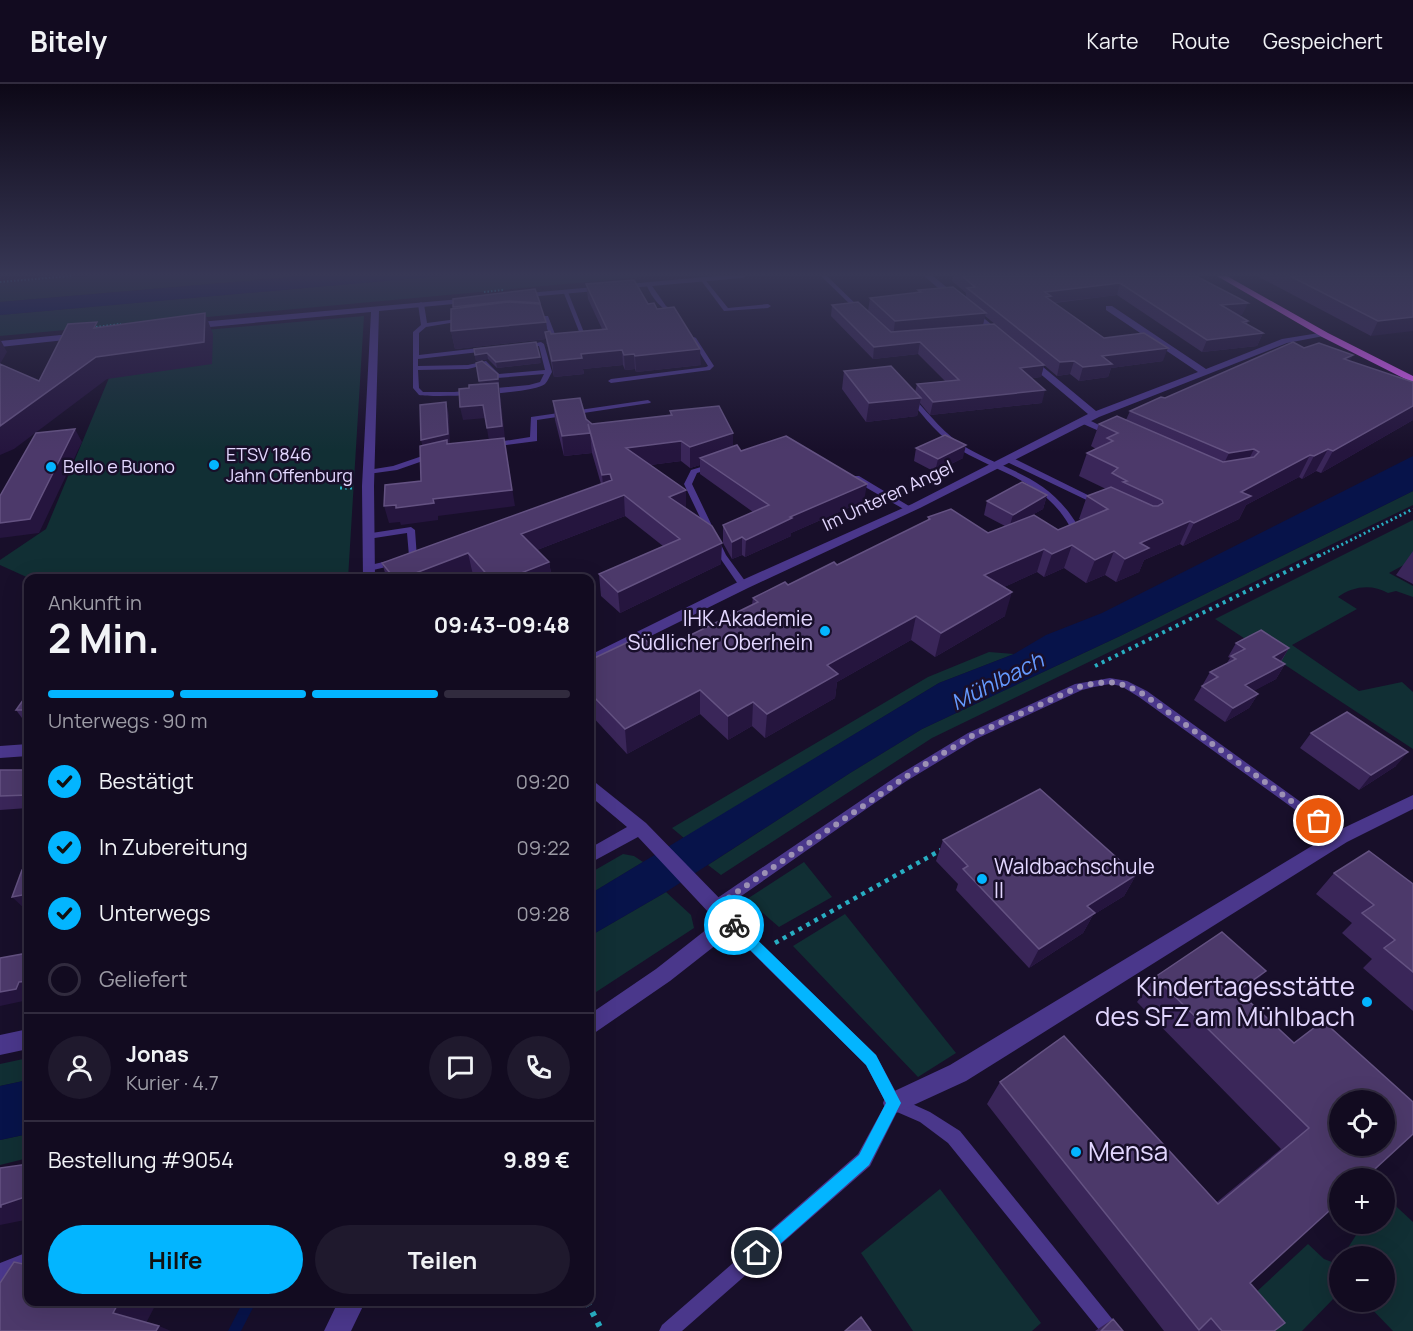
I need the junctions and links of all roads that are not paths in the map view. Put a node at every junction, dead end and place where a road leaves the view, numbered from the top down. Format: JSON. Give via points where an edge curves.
{"nodes":[{"id":1,"x":374,"y":334,"type":"edge"},
{"id":2,"x":416,"y":334,"type":"edge"},
{"id":3,"x":552,"y":334,"type":"edge"},
{"id":4,"x":691,"y":334,"type":"edge"},
{"id":5,"x":998,"y":334,"type":"edge"},
{"id":6,"x":1148,"y":334,"type":"edge"},
{"id":7,"x":1325,"y":335,"type":"joint"},
{"id":8,"x":87,"y":336,"type":"edge"},
{"id":9,"x":0,"y":344,"type":"edge"},
{"id":10,"x":541,"y":344,"type":"junction"},
{"id":11,"x":517,"y":346,"type":"edge"},
{"id":12,"x":1012,"y":346,"type":"edge"},
{"id":13,"x":494,"y":349,"type":"edge"},
{"id":14,"x":482,"y":350,"type":"junction"},
{"id":15,"x":1022,"y":354,"type":"edge"},
{"id":16,"x":415,"y":357,"type":"junction"},
{"id":17,"x":486,"y":363,"type":"junction"},
{"id":18,"x":415,"y":368,"type":"junction"},
{"id":19,"x":549,"y":372,"type":"junction"},
{"id":20,"x":1205,"y":372,"type":"junction"},
{"id":21,"x":1413,"y":380,"type":"edge"},
{"id":22,"x":611,"y":381,"type":"dead end"},
{"id":23,"x":905,"y":392,"type":"edge"},
{"id":24,"x":648,"y":402,"type":"dead end"},
{"id":25,"x":1089,"y":418,"type":"junction"},
{"id":26,"x":1115,"y":434,"type":"edge"},
{"id":27,"x":478,"y":447,"type":"edge"},
{"id":28,"x":444,"y":452,"type":"edge"},
{"id":29,"x":1008,"y":459,"type":"junction"},
{"id":30,"x":715,"y":465,"type":"edge"},
{"id":31,"x":996,"y":465,"type":"junction"},
{"id":32,"x":368,"y":472,"type":"junction"},
{"id":33,"x":850,"y":475,"type":"edge"},
{"id":34,"x":1104,"y":504,"type":"edge"},
{"id":35,"x":910,"y":509,"type":"junction"},
{"id":36,"x":368,"y":536,"type":"junction"},
{"id":37,"x":1061,"y":536,"type":"edge"},
{"id":38,"x":369,"y":573,"type":"edge"},
{"id":39,"x":742,"y":585,"type":"junction"},
{"id":40,"x":594,"y":659,"type":"edge"},
{"id":41,"x":24,"y":750,"type":"edge"},
{"id":42,"x":0,"y":752,"type":"edge"},
{"id":43,"x":594,"y":790,"type":"edge"},
{"id":44,"x":1413,"y":801,"type":"edge"},
{"id":45,"x":640,"y":828,"type":"junction"},
{"id":46,"x":1341,"y":837,"type":"junction"},
{"id":47,"x":594,"y":854,"type":"edge"},
{"id":48,"x":717,"y":909,"type":"junction"},
{"id":49,"x":594,"y":1023,"type":"edge"},
{"id":50,"x":24,"y":1040,"type":"edge"},
{"id":51,"x":0,"y":1045,"type":"edge"},
{"id":52,"x":894,"y":1103,"type":"junction"},
{"id":53,"x":24,"y":1266,"type":"edge"},
{"id":54,"x":0,"y":1275,"type":"edge"},
{"id":55,"x":350,"y":1306,"type":"edge"},
{"id":56,"x":337,"y":1331,"type":"edge"},
{"id":57,"x":668,"y":1331,"type":"edge"},
{"id":58,"x":1111,"y":1331,"type":"edge"}],
"edges":[{"from":1,"to":32,"type":"street"},
{"from":2,"to":16,"type":"lane"},
{"from":3,"to":10,"type":"lane","via":[[555,342]]},
{"from":4,"to":22,"type":"lane","via":[[711,366],[708,369]]},
{"from":5,"to":12,"type":"street"},
{"from":6,"to":20,"type":"street"},
{"from":7,"to":20,"type":"street","name":"Im Unteren Angel","via":[[1285,341]]},
{"from":7,"to":21,"type":"main road"},
{"from":8,"to":9,"type":"street"},
{"from":10,"to":11,"type":"lane"},
{"from":10,"to":19,"type":"lane"},
{"from":13,"to":14,"type":"lane"},
{"from":14,"to":16,"type":"lane"},
{"from":14,"to":17,"type":"lane","via":[[489,358]]},
{"from":15,"to":25,"type":"street"},
{"from":16,"to":18,"type":"lane"},
{"from":17,"to":18,"type":"lane"},
{"from":17,"to":19,"type":"lane","via":[[497,376]]},
{"from":18,"to":19,"type":"lane","via":[[416,388],[421,394],[530,387],[542,382]]},
{"from":20,"to":25,"type":"street","name":"Im Unteren Angel"},
{"from":23,"to":31,"type":"lane","via":[[944,435]]},
{"from":24,"to":27,"type":"lane","via":[[533,418],[534,439]]},
{"from":25,"to":26,"type":"lane"},
{"from":25,"to":29,"type":"street","name":"Im Unteren Angel"},
{"from":28,"to":32,"type":"lane"},
{"from":29,"to":31,"type":"street","name":"Im Unteren Angel"},
{"from":29,"to":34,"type":"lane"},
{"from":30,"to":39,"type":"lane","via":[[694,472],[688,484],[717,546]]},
{"from":31,"to":35,"type":"street","name":"Im Unteren Angel"},
{"from":31,"to":37,"type":"lane","via":[[1057,500],[1074,526]]},
{"from":32,"to":36,"type":"street"},
{"from":33,"to":35,"type":"lane"},
{"from":35,"to":39,"type":"street","name":"Im Unteren Angel"},
{"from":36,"to":38,"type":"street"},
{"from":36,"to":38,"type":"lane","via":[[411,530],[417,558]]},
{"from":39,"to":40,"type":"street","name":"Im Unteren Angel"},
{"from":41,"to":42,"type":"street"},
{"from":43,"to":45,"type":"street"},
{"from":44,"to":46,"type":"street"},
{"from":45,"to":47,"type":"street"},
{"from":45,"to":48,"type":"street"},
{"from":46,"to":48,"type":"lane","via":[[1143,694],[1124,683],[1110,681],[1079,687],[972,736],[901,779]]},
{"from":46,"to":52,"type":"street","via":[[958,1073]]},
{"from":48,"to":49,"type":"street","via":[[719,925],[714,935]]},
{"from":48,"to":52,"type":"lane","via":[[871,1060]]},
{"from":50,"to":51,"type":"street"},
{"from":52,"to":57,"type":"lane","via":[[864,1160]]},
{"from":52,"to":58,"type":"lane","via":[[954,1137]]},
{"from":53,"to":54,"type":"street"},
{"from":55,"to":56,"type":"street"}]}
